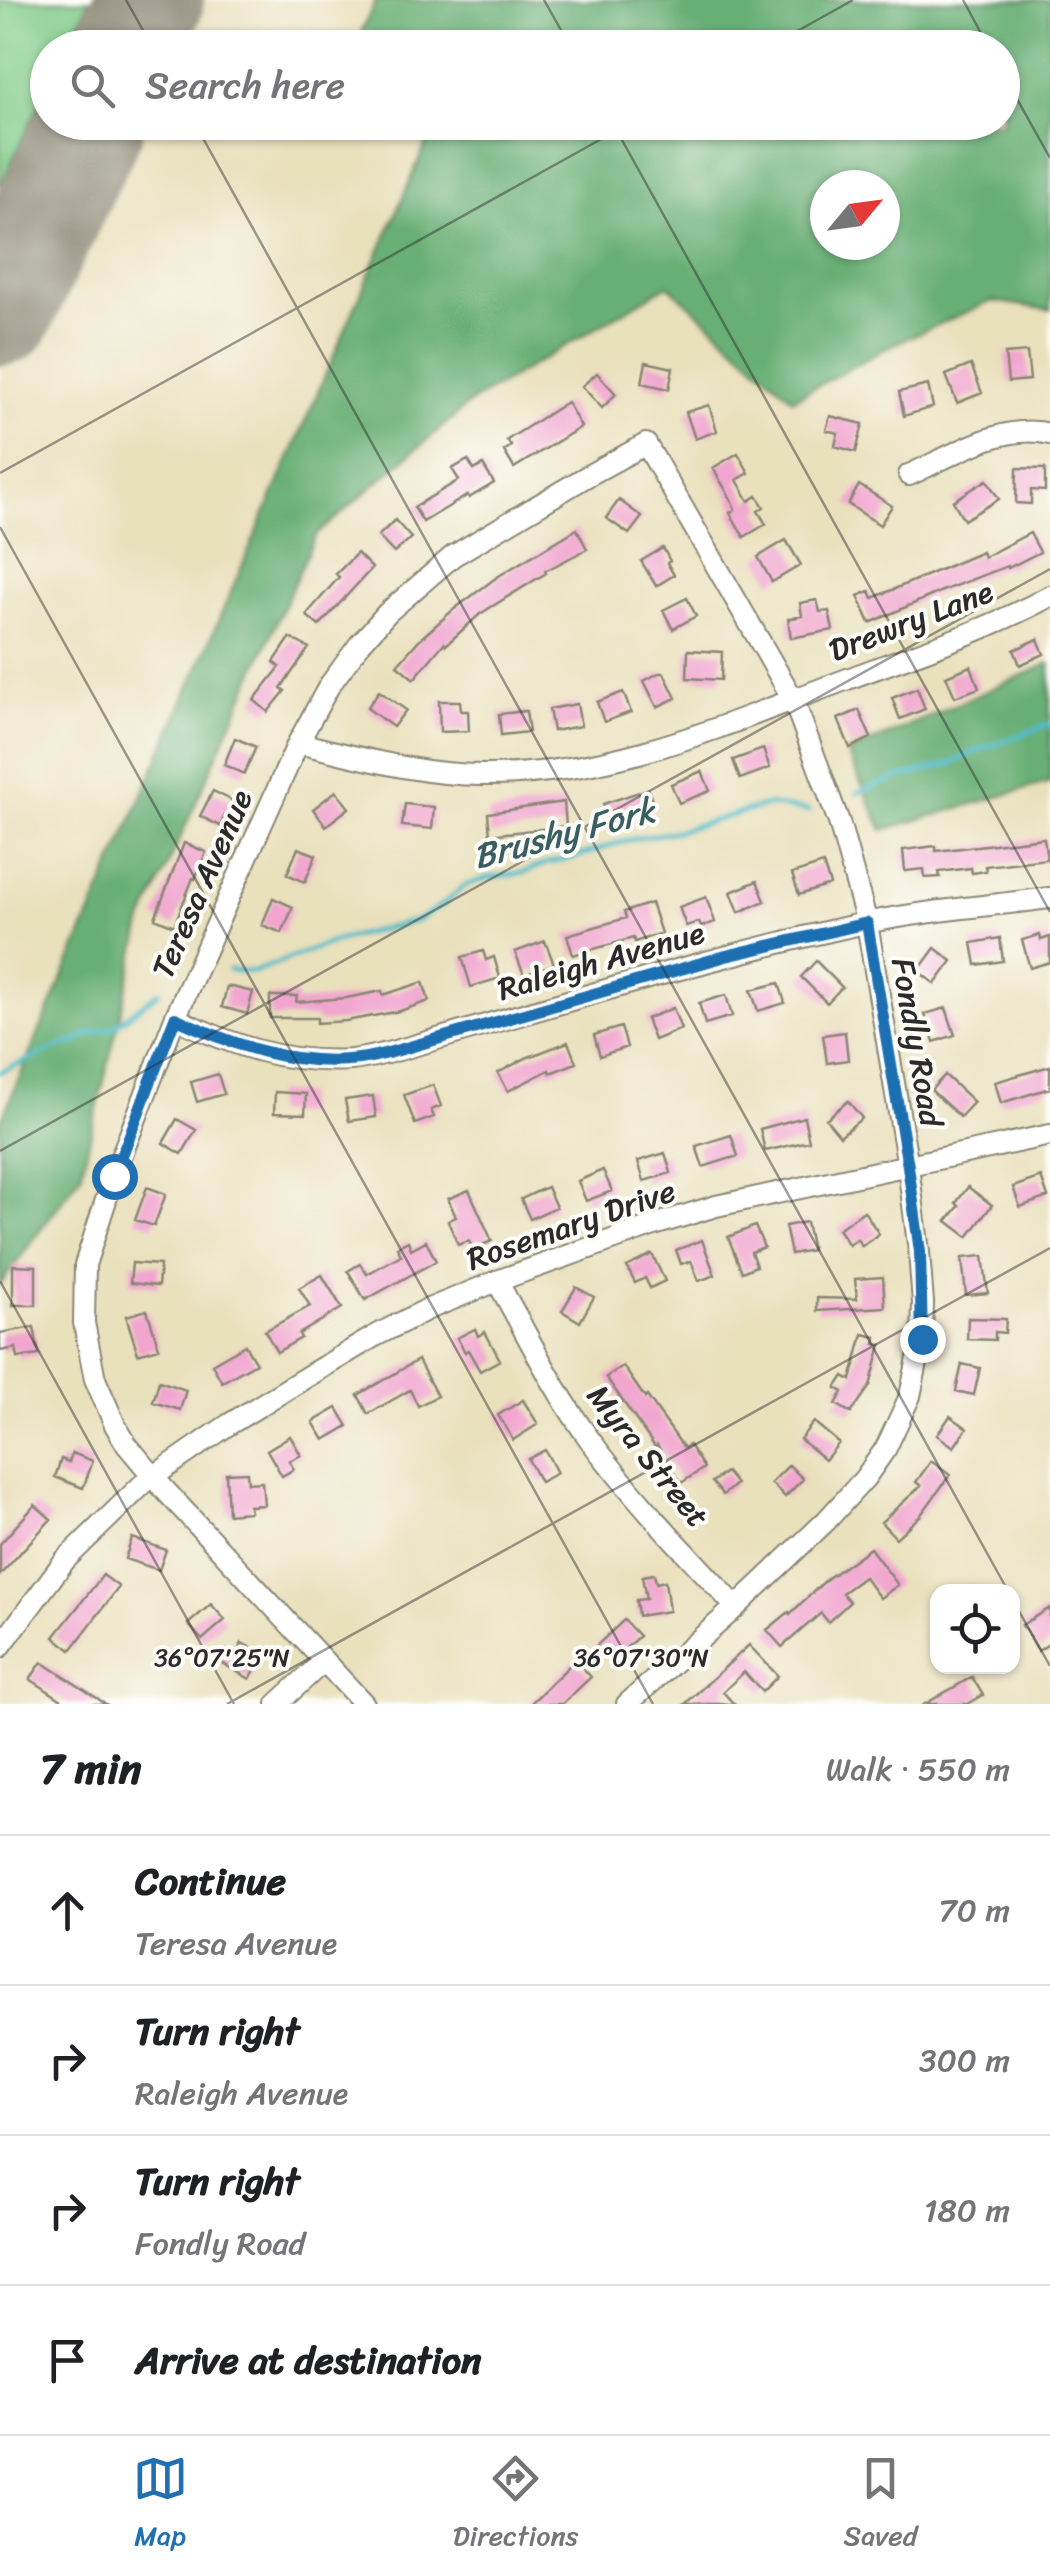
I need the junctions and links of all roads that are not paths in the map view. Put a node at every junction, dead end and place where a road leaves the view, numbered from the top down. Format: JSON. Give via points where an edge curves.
{"nodes":[{"id":1,"x":1050,"y":434,"type":"edge"},
{"id":2,"x":646,"y":444,"type":"joint"},
{"id":3,"x":909,"y":475,"type":"dead end"},
{"id":4,"x":1050,"y":596,"type":"edge"},
{"id":5,"x":793,"y":699,"type":"junction"},
{"id":6,"x":298,"y":744,"type":"junction"},
{"id":7,"x":1050,"y":898,"type":"edge"},
{"id":8,"x":867,"y":923,"type":"junction"},
{"id":9,"x":175,"y":1018,"type":"junction"},
{"id":10,"x":1050,"y":1135,"type":"edge"},
{"id":11,"x":908,"y":1166,"type":"junction"},
{"id":12,"x":497,"y":1281,"type":"junction"},
{"id":13,"x":152,"y":1476,"type":"junction"},
{"id":14,"x":736,"y":1607,"type":"junction"},
{"id":15,"x":0,"y":1646,"type":"edge"},
{"id":16,"x":324,"y":1662,"type":"junction"},
{"id":17,"x":278,"y":1704,"type":"edge"},
{"id":18,"x":364,"y":1704,"type":"edge"},
{"id":19,"x":627,"y":1704,"type":"edge"}],
"edges":[{"from":1,"to":3,"type":"street","via":[[1013,432]]},
{"from":2,"to":5,"type":"street","name":"Fondly Road"},
{"from":2,"to":6,"type":"street","name":"Teresa Avenue","via":[[424,578],[359,646]]},
{"from":4,"to":5,"type":"street","name":"Drewry Lane"},
{"from":5,"to":6,"type":"street","name":"Drewry Lane","via":[[626,758],[526,774],[447,773]]},
{"from":5,"to":8,"type":"street","name":"Fondly Road"},
{"from":6,"to":9,"type":"street","name":"Teresa Avenue"},
{"from":7,"to":8,"type":"street","name":"Raleigh Avenue"},
{"from":8,"to":9,"type":"street","name":"Raleigh Avenue","via":[[364,1058],[263,1052]]},
{"from":8,"to":11,"type":"street","name":"Fondly Road"},
{"from":9,"to":13,"type":"street","name":"Teresa Avenue","via":[[92,1237],[83,1301],[100,1391]]},
{"from":10,"to":11,"type":"street","name":"Rosemary Drive"},
{"from":11,"to":12,"type":"street","name":"Rosemary Drive","via":[[716,1206]]},
{"from":11,"to":14,"type":"street","name":"Fondly Road","via":[[923,1303],[910,1396],[865,1478]]},
{"from":12,"to":13,"type":"street","name":"Rosemary Drive","via":[[375,1336]]},
{"from":12,"to":14,"type":"street","name":"Myra Street","via":[[588,1438]]},
{"from":13,"to":15,"type":"street","name":"Rosemary Drive","via":[[64,1560]]},
{"from":13,"to":16,"type":"street","name":"Teresa Avenue"},
{"from":14,"to":19,"type":"street","name":"Fondly Road"},
{"from":16,"to":17,"type":"street"},
{"from":16,"to":18,"type":"street","name":"Teresa Avenue"}]}
